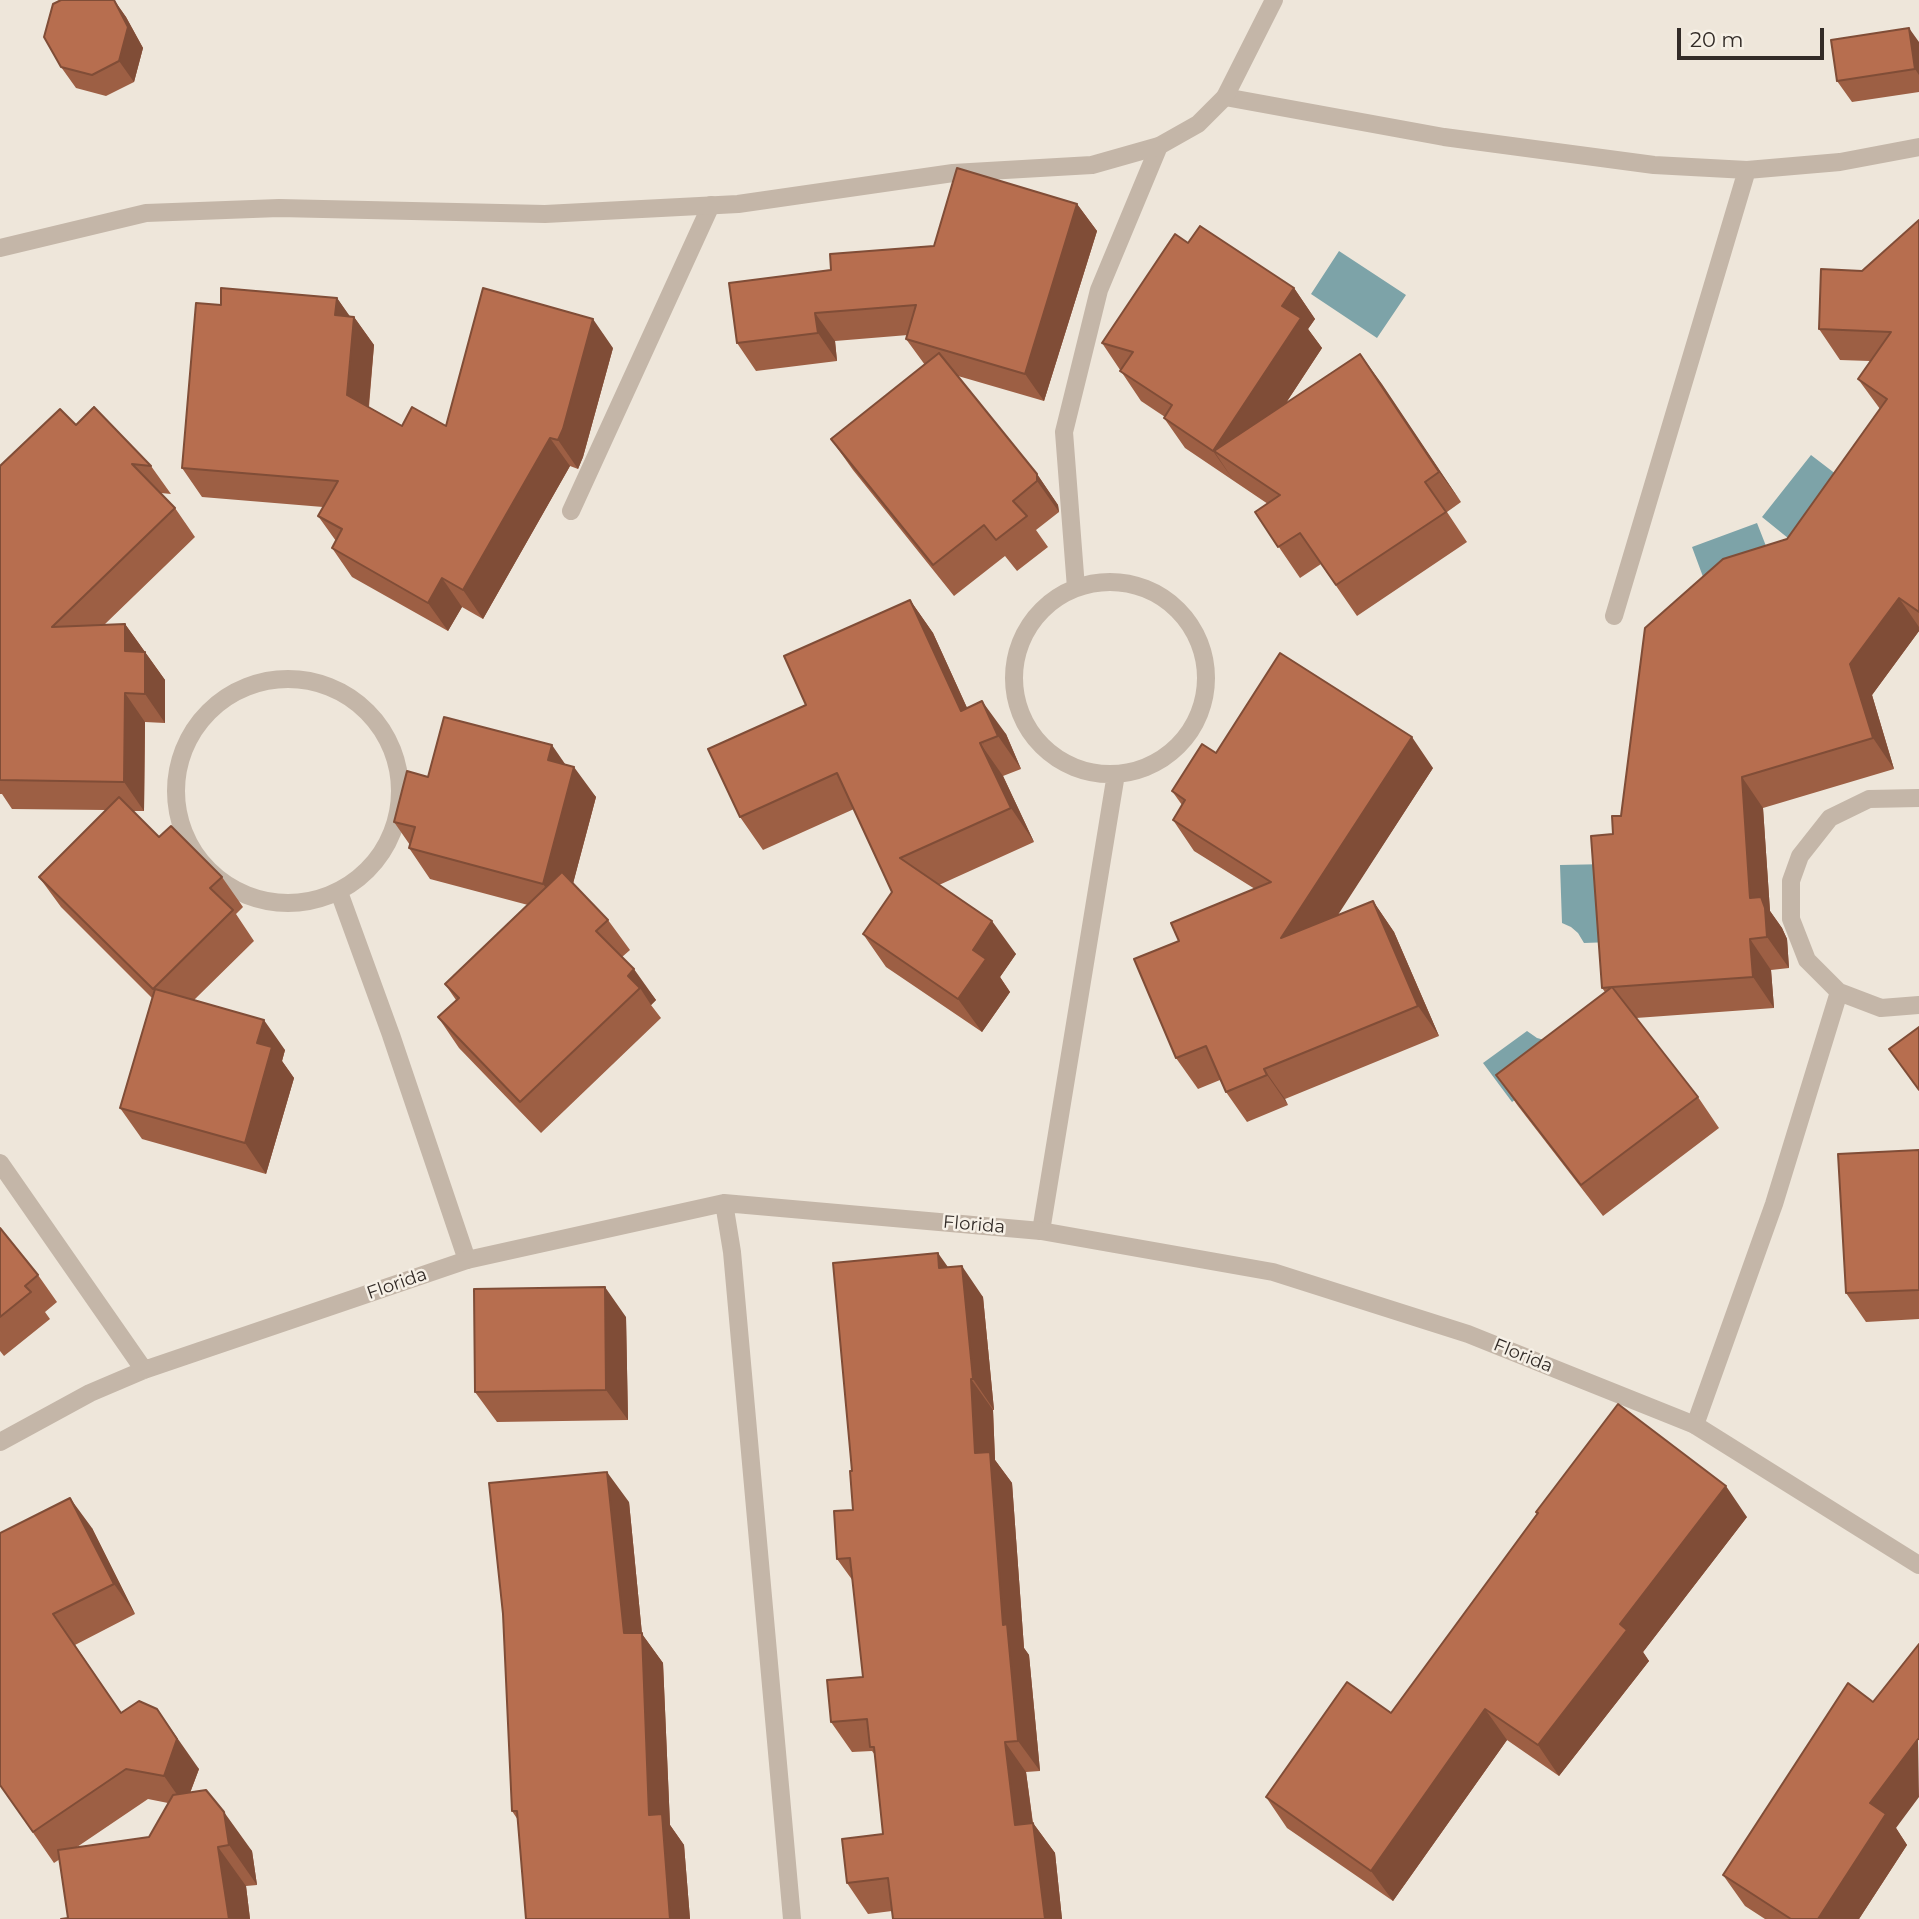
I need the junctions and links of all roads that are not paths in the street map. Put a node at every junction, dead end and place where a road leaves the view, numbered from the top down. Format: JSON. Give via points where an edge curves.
{"nodes":[{"id":1,"x":1274,"y":0,"type":"edge"},
{"id":2,"x":1224,"y":97,"type":"junction"},
{"id":3,"x":1159,"y":146,"type":"junction"},
{"id":4,"x":1919,"y":147,"type":"edge"},
{"id":5,"x":1747,"y":170,"type":"junction"},
{"id":6,"x":711,"y":205,"type":"junction"},
{"id":7,"x":0,"y":247,"type":"edge"},
{"id":8,"x":571,"y":510,"type":"dead end"},
{"id":9,"x":1076,"y":588,"type":"junction"},
{"id":10,"x":1614,"y":616,"type":"dead end"},
{"id":11,"x":1116,"y":774,"type":"junction"},
{"id":12,"x":1919,"y":798,"type":"edge"},
{"id":13,"x":340,"y":892,"type":"junction"},
{"id":14,"x":1839,"y":992,"type":"junction"},
{"id":15,"x":1919,"y":1005,"type":"edge"},
{"id":16,"x":0,"y":1163,"type":"edge"},
{"id":17,"x":724,"y":1203,"type":"junction"},
{"id":18,"x":1041,"y":1231,"type":"junction"},
{"id":19,"x":467,"y":1260,"type":"junction"},
{"id":20,"x":144,"y":1370,"type":"junction"},
{"id":21,"x":1695,"y":1425,"type":"junction"},
{"id":22,"x":0,"y":1443,"type":"edge"},
{"id":23,"x":1919,"y":1565,"type":"edge"},
{"id":24,"x":792,"y":1919,"type":"edge"}],
"edges":[{"from":1,"to":2,"type":"street"},
{"from":2,"to":3,"type":"street","via":[[1198,124]]},
{"from":2,"to":5,"type":"street","via":[[1444,137],[1654,165]]},
{"from":3,"to":6,"type":"street","via":[[1092,165],[953,173]]},
{"from":3,"to":9,"type":"street","via":[[1098,290],[1064,432]]},
{"from":4,"to":5,"type":"street","via":[[1840,162]]},
{"from":5,"to":10,"type":"street"},
{"from":6,"to":7,"type":"street","via":[[545,214],[279,208],[146,213]]},
{"from":6,"to":8,"type":"street"},
{"from":9,"to":11,"type":"street","via":[[1035,617],[1021,640],[1013,667],[1014,695],[1024,722],[1040,744],[1062,761],[1088,771]]},
{"from":9,"to":11,"type":"street","via":[[1123,583],[1145,589],[1170,603],[1190,625],[1202,650],[1206,679],[1202,708],[1189,733],[1169,754],[1144,768]]},
{"from":11,"to":18,"type":"street"},
{"from":12,"to":14,"type":"street","via":[[1869,799],[1830,818],[1800,856],[1791,881],[1791,919],[1807,960]]},
{"from":13,"to":13,"type":"street","via":[[382,857],[398,822],[402,783],[385,732],[359,703],[324,684],[263,681],[227,697],[198,723],[181,757],[175,795],[183,833],[211,874],[244,896],[283,905]]},
{"from":13,"to":19,"type":"street"},
{"from":14,"to":15,"type":"street","via":[[1881,1008]]},
{"from":14,"to":21,"type":"street","via":[[1774,1204]]},
{"from":16,"to":20,"type":"street"},
{"from":17,"to":18,"type":"street","name":"Florida"},
{"from":17,"to":19,"type":"street","name":"Florida"},
{"from":17,"to":24,"type":"street"},
{"from":18,"to":21,"type":"street","name":"Florida","via":[[1273,1272],[1468,1334]]},
{"from":19,"to":20,"type":"street","name":"Florida"},
{"from":20,"to":22,"type":"street","name":"Florida"},
{"from":21,"to":23,"type":"street","name":"Florida"}]}
